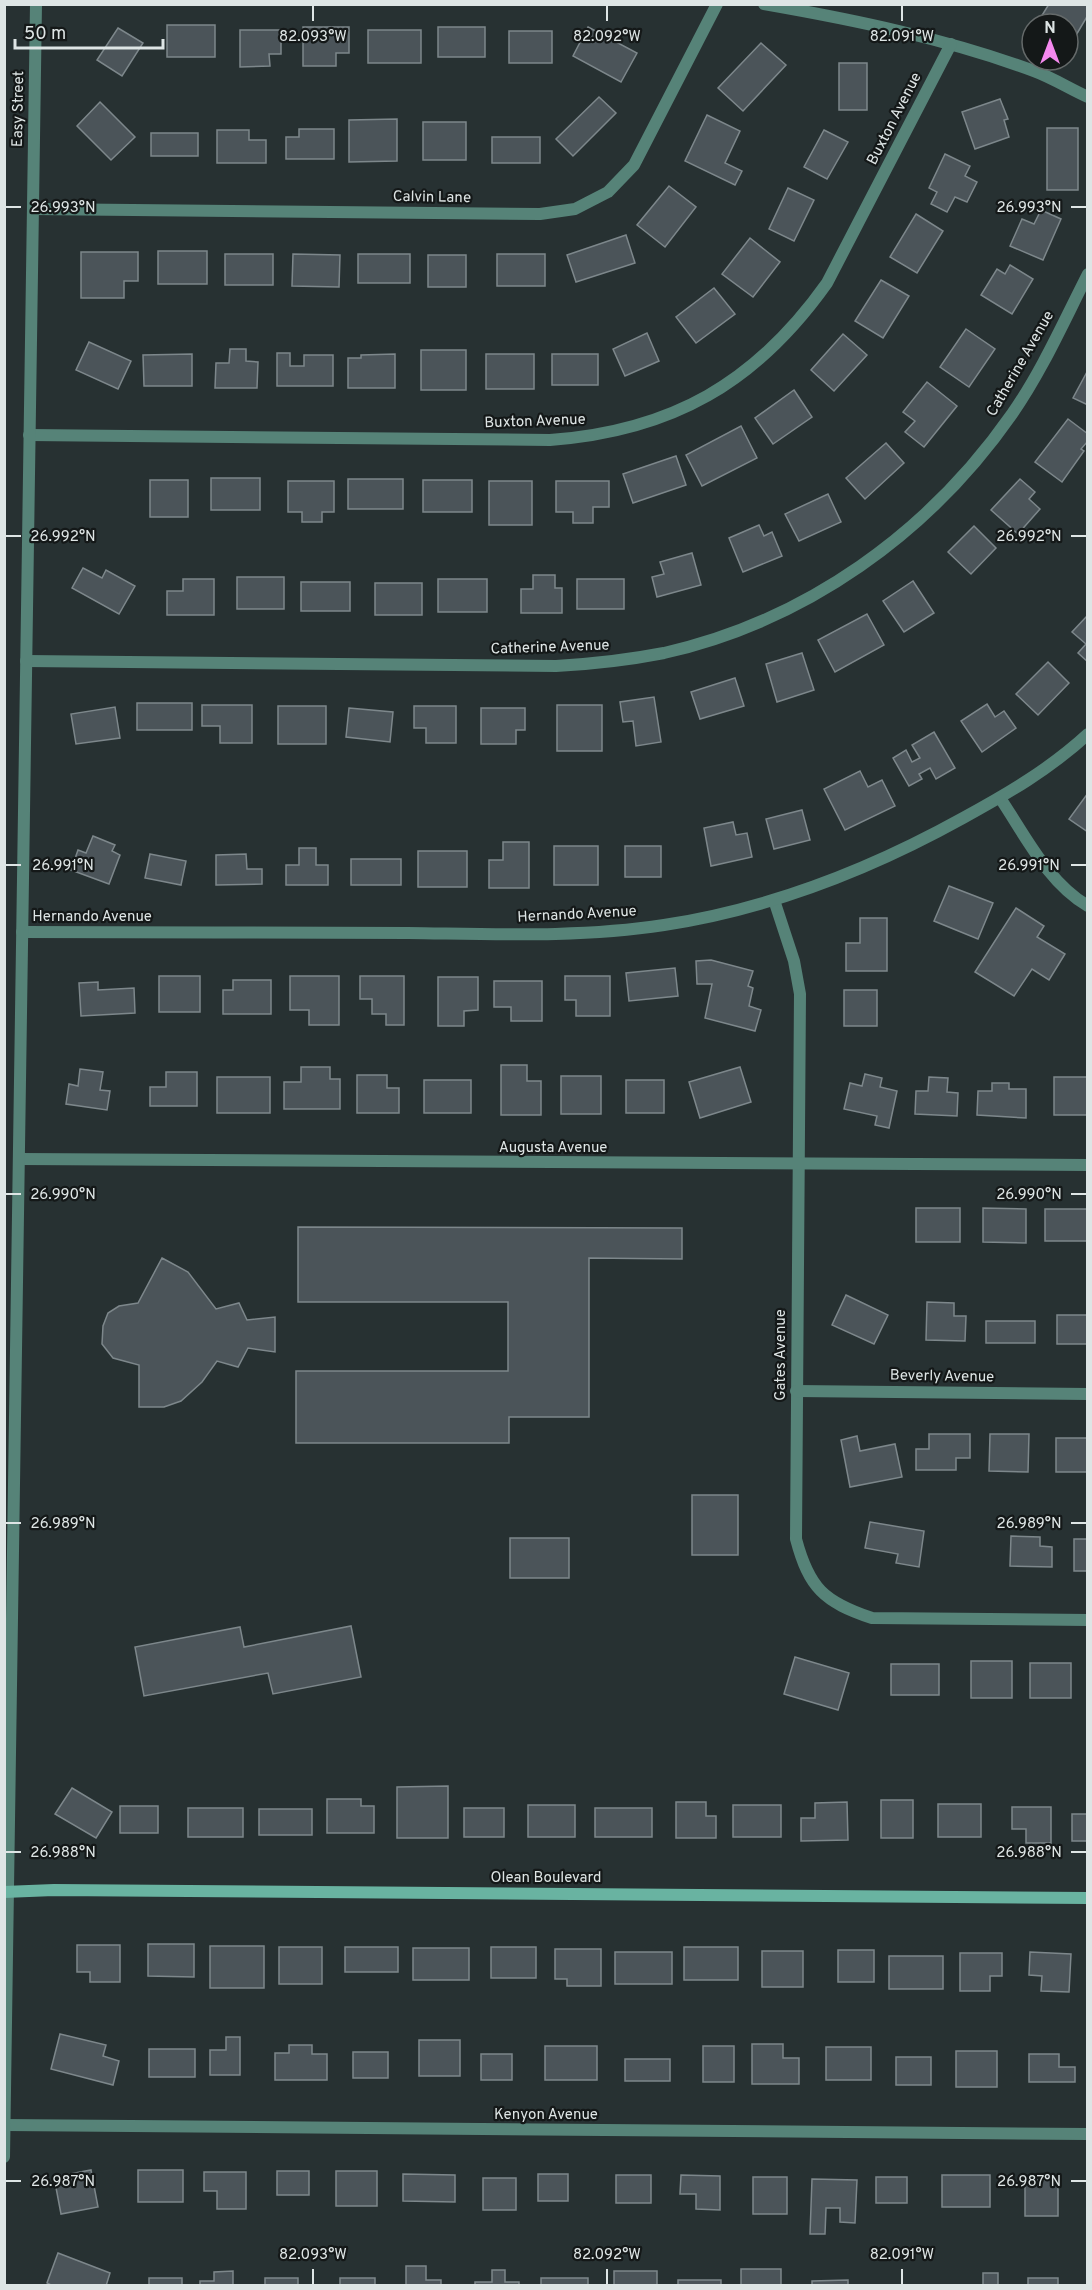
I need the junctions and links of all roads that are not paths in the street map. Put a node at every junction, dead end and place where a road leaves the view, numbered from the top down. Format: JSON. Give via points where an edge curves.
{"nodes":[{"id":1,"x":36,"y":4,"type":"edge"},
{"id":2,"x":717,"y":4,"type":"edge"},
{"id":3,"x":764,"y":4,"type":"edge"},
{"id":4,"x":951,"y":44,"type":"junction"},
{"id":5,"x":1088,"y":97,"type":"edge"},
{"id":6,"x":33,"y":209,"type":"junction"},
{"id":7,"x":1088,"y":274,"type":"edge"},
{"id":8,"x":29,"y":435,"type":"junction"},
{"id":9,"x":26,"y":661,"type":"junction"},
{"id":10,"x":1088,"y":734,"type":"edge"},
{"id":11,"x":1000,"y":798,"type":"junction"},
{"id":12,"x":774,"y":900,"type":"junction"},
{"id":13,"x":1088,"y":906,"type":"edge"},
{"id":14,"x":22,"y":932,"type":"junction"},
{"id":15,"x":18,"y":1159,"type":"junction"},
{"id":16,"x":797,"y":1164,"type":"junction"},
{"id":17,"x":1088,"y":1165,"type":"edge"},
{"id":18,"x":796,"y":1391,"type":"junction"},
{"id":19,"x":1088,"y":1394,"type":"edge"},
{"id":20,"x":1088,"y":1620,"type":"edge"},
{"id":21,"x":6,"y":1892,"type":"edge"},
{"id":22,"x":1088,"y":1898,"type":"edge"},
{"id":23,"x":5,"y":2125,"type":"edge"},
{"id":24,"x":1088,"y":2134,"type":"edge"},
{"id":25,"x":4,"y":2157,"type":"edge"}],
"edges":[{"from":1,"to":6,"type":"street","name":"Easy Street"},
{"from":2,"to":6,"type":"street","name":"Calvin Lane","via":[[634,165],[608,192],[575,208],[540,214]]},
{"from":3,"to":4,"type":"street"},
{"from":4,"to":5,"type":"street","via":[[1036,72]]},
{"from":4,"to":8,"type":"street","name":"Buxton Avenue","via":[[827,283],[810,307],[783,339],[748,370],[671,414],[614,432],[550,440]]},
{"from":6,"to":8,"type":"street","name":"Easy Street"},
{"from":7,"to":9,"type":"street","name":"Catherine Avenue","via":[[1013,412],[978,460],[937,504],[893,543],[845,577],[793,607],[739,630],[663,653],[556,666]]},
{"from":8,"to":9,"type":"street","name":"Easy Street"},
{"from":9,"to":14,"type":"street","name":"Easy Street"},
{"from":10,"to":11,"type":"street","name":"Hernando Avenue","via":[[1026,783]]},
{"from":11,"to":12,"type":"street","name":"Hernando Avenue","via":[[890,856]]},
{"from":11,"to":13,"type":"street","via":[[1050,873],[1075,899]]},
{"from":12,"to":14,"type":"street","name":"Hernando Avenue","via":[[665,925],[557,934]]},
{"from":12,"to":16,"type":"street","name":"Gates Avenue","via":[[794,961],[800,994]]},
{"from":14,"to":15,"type":"street","name":"Easy Street"},
{"from":15,"to":16,"type":"street","name":"Augusta Avenue"},
{"from":15,"to":21,"type":"street","name":"Easy Street"},
{"from":16,"to":17,"type":"street","name":"Augusta Avenue"},
{"from":16,"to":18,"type":"street","name":"Gates Avenue"},
{"from":18,"to":19,"type":"street","name":"Beverly Avenue"},
{"from":18,"to":20,"type":"street","name":"Gates Avenue","via":[[796,1539],[803,1566],[818,1588],[843,1608],[872,1618]]},
{"from":21,"to":22,"type":"street","name":"Olean Boulevard"},
{"from":21,"to":23,"type":"street","name":"Easy Street"},
{"from":23,"to":24,"type":"street","name":"Kenyon Avenue"},
{"from":23,"to":25,"type":"street","name":"Easy Street"}]}
